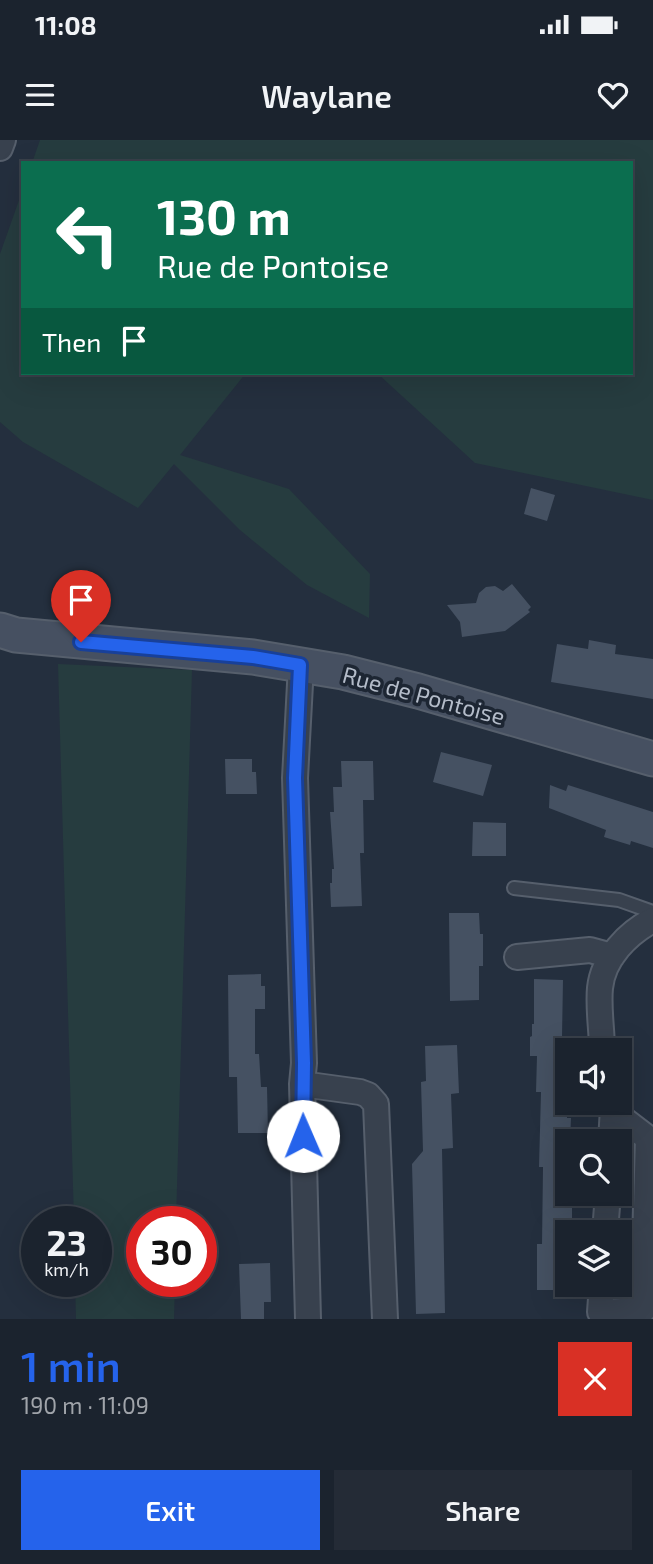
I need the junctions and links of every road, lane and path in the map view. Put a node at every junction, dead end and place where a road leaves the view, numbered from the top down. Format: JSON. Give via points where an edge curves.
{"nodes":[{"id":1,"x":3,"y":140,"type":"edge"},
{"id":2,"x":0,"y":148,"type":"edge"},
{"id":3,"x":0,"y":612,"type":"edge"},
{"id":4,"x":0,"y":630,"type":"edge"},
{"id":5,"x":65,"y":640,"type":"junction"},
{"id":6,"x":300,"y":665,"type":"junction"},
{"id":7,"x":653,"y":759,"type":"edge"},
{"id":8,"x":514,"y":888,"type":"dead end"},
{"id":9,"x":653,"y":912,"type":"edge"},
{"id":10,"x":653,"y":920,"type":"edge"},
{"id":11,"x":612,"y":956,"type":"junction"},
{"id":12,"x":517,"y":957,"type":"dead end"},
{"id":13,"x":602,"y":1038,"type":"edge"},
{"id":14,"x":302,"y":1084,"type":"junction"},
{"id":15,"x":621,"y":1115,"type":"edge"},
{"id":16,"x":650,"y":1140,"type":"edge"},
{"id":17,"x":601,"y":1297,"type":"edge"},
{"id":18,"x":308,"y":1319,"type":"edge"},
{"id":19,"x":385,"y":1319,"type":"edge"}],
"edges":[{"from":1,"to":2,"type":"street"},
{"from":3,"to":5,"type":"street"},
{"from":4,"to":5,"type":"street"},
{"from":5,"to":6,"type":"street","name":"Rue de Pontoise","via":[[240,655]]},
{"from":6,"to":7,"type":"street","name":"Rue de Pontoise","via":[[418,691]]},
{"from":6,"to":14,"type":"street","via":[[295,778]]},
{"from":8,"to":9,"type":"lane","via":[[619,900]]},
{"from":10,"to":11,"type":"street","via":[[626,938]]},
{"from":11,"to":12,"type":"street","via":[[590,950]]},
{"from":11,"to":13,"type":"street","via":[[600,989]]},
{"from":14,"to":18,"type":"street"},
{"from":14,"to":19,"type":"street","via":[[360,1092],[376,1104]]},
{"from":15,"to":16,"type":"street"},
{"from":16,"to":17,"type":"street","via":[[643,1310],[600,1312]]}]}
